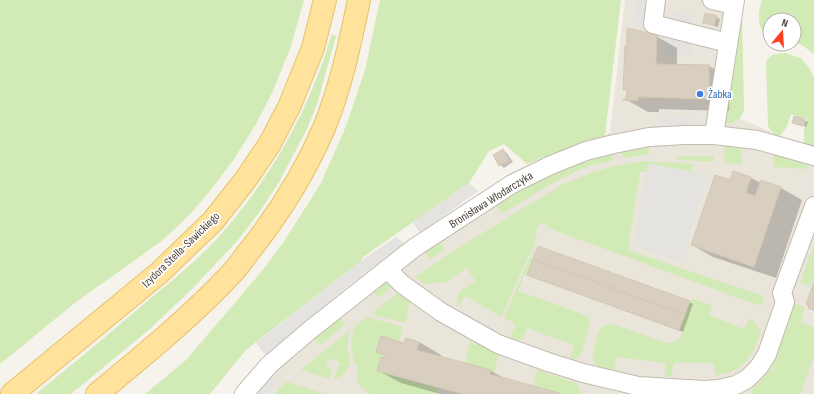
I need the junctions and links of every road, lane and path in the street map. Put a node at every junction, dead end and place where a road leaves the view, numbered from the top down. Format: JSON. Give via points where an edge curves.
{"nodes":[{"id":1,"x":325,"y":0,"type":"edge"},
{"id":2,"x":359,"y":0,"type":"edge"},
{"id":3,"x":656,"y":0,"type":"edge"},
{"id":4,"x":712,"y":0,"type":"edge"},
{"id":5,"x":734,"y":3,"type":"edge"},
{"id":6,"x":728,"y":43,"type":"junction"},
{"id":7,"x":714,"y":136,"type":"junction"},
{"id":8,"x":814,"y":156,"type":"edge"},
{"id":9,"x":814,"y":206,"type":"edge"},
{"id":10,"x":387,"y":268,"type":"junction"},
{"id":11,"x":12,"y":394,"type":"edge"},
{"id":12,"x":97,"y":394,"type":"edge"},
{"id":13,"x":244,"y":394,"type":"edge"}],
"edges":[{"from":1,"to":11,"type":"main road","name":"Izydora Stella-Sawickiego","via":[[313,48],[289,107],[246,179],[218,215],[159,274]]},
{"from":2,"to":12,"type":"main road","via":[[347,56],[324,127],[305,167],[272,223],[227,278]]},
{"from":3,"to":6,"type":"street","via":[[653,24]]},
{"from":4,"to":5,"type":"street"},
{"from":5,"to":6,"type":"street"},
{"from":6,"to":7,"type":"street"},
{"from":7,"to":8,"type":"street","name":"Bronisława Włodarczyka","via":[[757,140]]},
{"from":7,"to":10,"type":"street","name":"Bronisława Włodarczyka","via":[[649,137],[586,151],[550,164],[512,184]]},
{"from":9,"to":10,"type":"street","via":[[782,293],[785,302],[767,354],[747,380],[720,389],[638,386],[548,362],[498,344],[442,312],[402,284]]},
{"from":10,"to":13,"type":"street","name":"Bronisława Włodarczyka","via":[[269,365]]}]}
